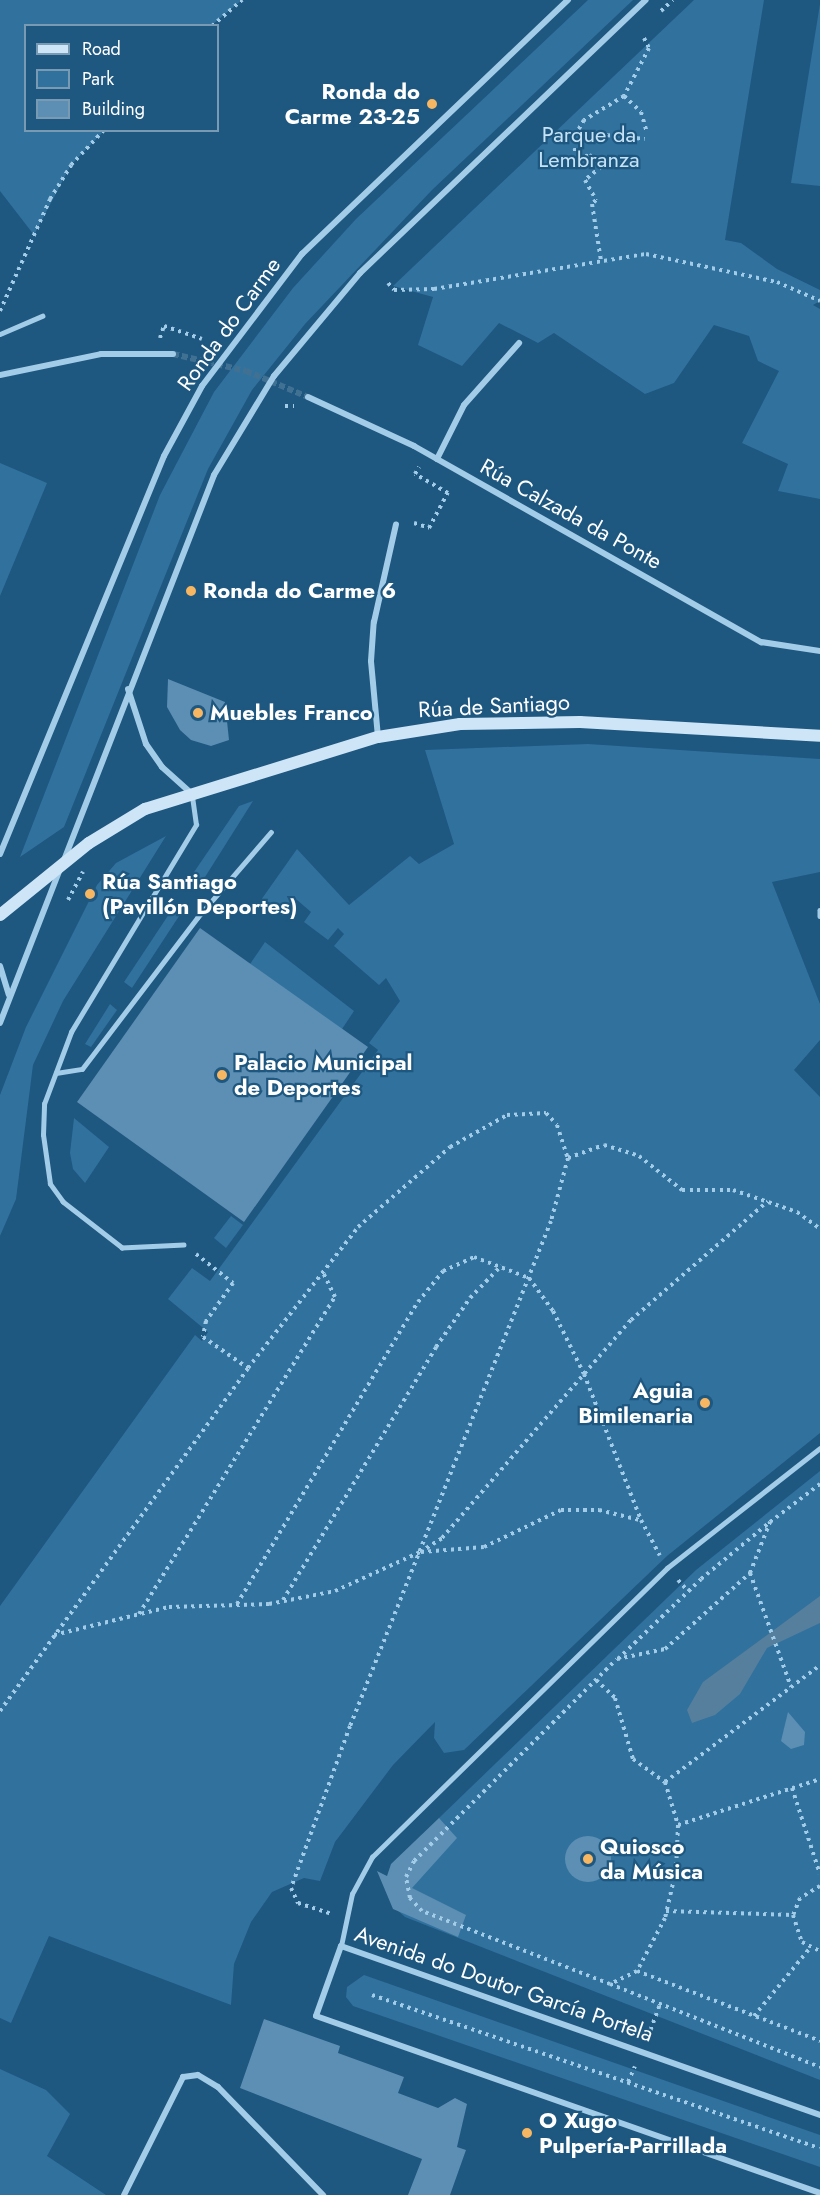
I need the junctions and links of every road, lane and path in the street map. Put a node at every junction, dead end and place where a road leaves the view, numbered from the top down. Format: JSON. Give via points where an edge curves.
{"nodes":[{"id":1,"x":242,"y":0,"type":"edge"},
{"id":2,"x":568,"y":0,"type":"edge"},
{"id":3,"x":646,"y":0,"type":"edge"},
{"id":4,"x":672,"y":0,"type":"edge"},
{"id":5,"x":655,"y":16,"type":"dead end"},
{"id":6,"x":214,"y":24,"type":"edge"},
{"id":7,"x":644,"y":38,"type":"dead end"},
{"id":8,"x":624,"y":96,"type":"junction"},
{"id":9,"x":102,"y":132,"type":"edge"},
{"id":10,"x":647,"y":133,"type":"dead end"},
{"id":11,"x":580,"y":134,"type":"junction"},
{"id":12,"x":645,"y":139,"type":"dead end"},
{"id":13,"x":602,"y":261,"type":"junction"},
{"id":14,"x":388,"y":283,"type":"dead end"},
{"id":15,"x":820,"y":301,"type":"edge"},
{"id":16,"x":0,"y":311,"type":"edge"},
{"id":17,"x":42,"y":316,"type":"dead end"},
{"id":18,"x":164,"y":326,"type":"dead end"},
{"id":19,"x":0,"y":334,"type":"edge"},
{"id":20,"x":202,"y":339,"type":"dead end"},
{"id":21,"x":519,"y":343,"type":"dead end"},
{"id":22,"x":173,"y":354,"type":"tunnel mouth"},
{"id":23,"x":0,"y":375,"type":"edge"},
{"id":24,"x":308,"y":397,"type":"tunnel mouth"},
{"id":25,"x":427,"y":453,"type":"junction"},
{"id":26,"x":437,"y":459,"type":"junction"},
{"id":27,"x":396,"y":524,"type":"dead end"},
{"id":28,"x":412,"y":531,"type":"dead end"},
{"id":29,"x":820,"y":651,"type":"edge"},
{"id":30,"x":127,"y":687,"type":"junction"},
{"id":31,"x":820,"y":736,"type":"edge"},
{"id":32,"x":378,"y":737,"type":"junction"},
{"id":33,"x":191,"y":793,"type":"junction"},
{"id":34,"x":271,"y":832,"type":"dead end"},
{"id":35,"x":89,"y":843,"type":"junction"},
{"id":36,"x":0,"y":854,"type":"edge"},
{"id":37,"x":62,"y":863,"type":"junction"},
{"id":38,"x":88,"y":872,"type":"dead end"},
{"id":39,"x":82,"y":878,"type":"junction"},
{"id":40,"x":64,"y":907,"type":"dead end"},
{"id":41,"x":820,"y":910,"type":"edge"},
{"id":42,"x":0,"y":915,"type":"edge"},
{"id":43,"x":820,"y":916,"type":"edge"},
{"id":44,"x":0,"y":966,"type":"edge"},
{"id":45,"x":9,"y":996,"type":"junction"},
{"id":46,"x":0,"y":1023,"type":"edge"},
{"id":47,"x":56,"y":1073,"type":"junction"},
{"id":48,"x":568,"y":1158,"type":"junction"},
{"id":49,"x":768,"y":1201,"type":"junction"},
{"id":50,"x":820,"y":1229,"type":"edge"},
{"id":51,"x":184,"y":1245,"type":"joint"},
{"id":52,"x":502,"y":1266,"type":"junction"},
{"id":53,"x":323,"y":1272,"type":"junction"},
{"id":54,"x":529,"y":1278,"type":"junction"},
{"id":55,"x":248,"y":1368,"type":"junction"},
{"id":56,"x":584,"y":1374,"type":"junction"},
{"id":57,"x":820,"y":1448,"type":"edge"},
{"id":58,"x":820,"y":1484,"type":"edge"},
{"id":59,"x":641,"y":1520,"type":"junction"},
{"id":60,"x":770,"y":1522,"type":"junction"},
{"id":61,"x":420,"y":1552,"type":"junction"},
{"id":62,"x":667,"y":1568,"type":"junction"},
{"id":63,"x":750,"y":1573,"type":"junction"},
{"id":64,"x":681,"y":1584,"type":"dead end"},
{"id":65,"x":688,"y":1591,"type":"junction"},
{"id":66,"x":283,"y":1601,"type":"junction"},
{"id":67,"x":236,"y":1605,"type":"junction"},
{"id":68,"x":138,"y":1615,"type":"junction"},
{"id":69,"x":53,"y":1635,"type":"junction"},
{"id":70,"x":617,"y":1659,"type":"junction"},
{"id":71,"x":820,"y":1665,"type":"edge"},
{"id":72,"x":596,"y":1680,"type":"junction"},
{"id":73,"x":791,"y":1687,"type":"junction"},
{"id":74,"x":0,"y":1711,"type":"edge"},
{"id":75,"x":820,"y":1779,"type":"edge"},
{"id":76,"x":665,"y":1782,"type":"junction"},
{"id":77,"x":792,"y":1788,"type":"junction"},
{"id":78,"x":678,"y":1825,"type":"junction"},
{"id":79,"x":820,"y":1874,"type":"edge"},
{"id":80,"x":820,"y":1886,"type":"edge"},
{"id":81,"x":666,"y":1911,"type":"junction"},
{"id":82,"x":793,"y":1915,"type":"junction"},
{"id":83,"x":347,"y":1919,"type":"junction"},
{"id":84,"x":341,"y":1946,"type":"junction"},
{"id":85,"x":810,"y":1948,"type":"junction"},
{"id":86,"x":820,"y":1951,"type":"edge"},
{"id":87,"x":637,"y":1971,"type":"junction"},
{"id":88,"x":610,"y":1984,"type":"junction"},
{"id":89,"x":372,"y":1995,"type":"dead end"},
{"id":90,"x":754,"y":2016,"type":"junction"},
{"id":91,"x":820,"y":2041,"type":"edge"},
{"id":92,"x":820,"y":2067,"type":"edge"},
{"id":93,"x":820,"y":2115,"type":"edge"},
{"id":94,"x":820,"y":2148,"type":"edge"},
{"id":95,"x":820,"y":2193,"type":"edge"},
{"id":96,"x":124,"y":2195,"type":"edge"},
{"id":97,"x":323,"y":2195,"type":"edge"}],
"edges":[{"from":1,"to":6,"type":"path"},
{"from":2,"to":36,"type":"street","name":"Ronda do Carme","via":[[302,254],[202,386],[164,456]]},
{"from":3,"to":30,"type":"street","via":[[360,273],[274,376],[214,475]]},
{"from":4,"to":5,"type":"path"},
{"from":7,"to":8,"type":"path","via":[[650,48]]},
{"from":8,"to":10,"type":"path","via":[[641,112]]},
{"from":8,"to":11,"type":"path","via":[[584,120],[578,128]]},
{"from":9,"to":16,"type":"path","via":[[71,165],[50,199]]},
{"from":11,"to":12,"type":"path"},
{"from":11,"to":13,"type":"path","via":[[571,161],[589,156],[606,162],[585,180],[596,200],[592,204]]},
{"from":13,"to":14,"type":"path","via":[[434,289],[394,290]]},
{"from":13,"to":15,"type":"path","via":[[646,254],[777,282]]},
{"from":17,"to":19,"type":"lane"},
{"from":18,"to":20,"type":"path"},
{"from":21,"to":26,"type":"street","via":[[464,405]]},
{"from":22,"to":23,"type":"street","via":[[101,354]]},
{"from":24,"to":25,"type":"street","name":"Rúa Calzada da Ponte"},
{"from":25,"to":26,"type":"street","name":"Rúa Calzada da Ponte"},
{"from":25,"to":28,"type":"path","via":[[416,474],[448,493],[429,528],[415,521]]},
{"from":26,"to":29,"type":"street","name":"Rúa Calzada da Ponte","via":[[761,642]]},
{"from":27,"to":32,"type":"street","via":[[379,585],[372,641]]},
{"from":30,"to":33,"type":"street","via":[[146,744],[162,767]]},
{"from":30,"to":37,"type":"street"},
{"from":31,"to":32,"type":"street","name":"Rúa de Santiago","via":[[580,722],[460,724]]},
{"from":32,"to":33,"type":"street","name":"Rúa de Santiago"},
{"from":33,"to":35,"type":"street","name":"Rúa de Santiago","via":[[145,810]]},
{"from":33,"to":47,"type":"lane","via":[[196,825],[96,982]]},
{"from":34,"to":47,"type":"lane","via":[[198,918],[82,1069]]},
{"from":35,"to":37,"type":"street","name":"Rúa de Santiago"},
{"from":35,"to":39,"type":"path"},
{"from":37,"to":42,"type":"street","name":"Rúa de Santiago"},
{"from":37,"to":45,"type":"street"},
{"from":38,"to":39,"type":"path"},
{"from":39,"to":40,"type":"path"},
{"from":41,"to":43,"type":"lane"},
{"from":44,"to":45,"type":"street"},
{"from":45,"to":46,"type":"street"},
{"from":47,"to":51,"type":"lane","via":[[44,1104],[43,1135],[50,1184],[63,1202],[122,1248]]},
{"from":48,"to":49,"type":"path","via":[[604,1145],[639,1156],[682,1190],[733,1190]]},
{"from":48,"to":53,"type":"path","via":[[557,1125],[546,1113],[507,1115],[450,1147],[399,1187],[358,1227]]},
{"from":48,"to":54,"type":"path"},
{"from":49,"to":50,"type":"path","via":[[797,1212]]},
{"from":49,"to":56,"type":"path","via":[[631,1320]]},
{"from":51,"to":55,"type":"path","via":[[233,1283],[206,1321],[203,1337]]},
{"from":52,"to":54,"type":"path"},
{"from":52,"to":66,"type":"path","via":[[470,1298],[436,1347]]},
{"from":52,"to":67,"type":"path","via":[[474,1257],[458,1261],[443,1271],[418,1302]]},
{"from":53,"to":55,"type":"path"},
{"from":53,"to":68,"type":"path","via":[[335,1297]]},
{"from":54,"to":56,"type":"path","via":[[553,1311]]},
{"from":54,"to":61,"type":"path"},
{"from":55,"to":69,"type":"path"},
{"from":56,"to":59,"type":"path"},
{"from":56,"to":61,"type":"path","via":[[442,1538]]},
{"from":57,"to":62,"type":"lane"},
{"from":58,"to":60,"type":"path"},
{"from":59,"to":61,"type":"path","via":[[599,1510],[561,1510],[484,1547]]},
{"from":59,"to":62,"type":"path"},
{"from":60,"to":63,"type":"path"},
{"from":60,"to":65,"type":"path"},
{"from":61,"to":66,"type":"path","via":[[335,1591]]},
{"from":61,"to":83,"type":"path","via":[[291,1888],[298,1903]]},
{"from":62,"to":83,"type":"lane","via":[[372,1857],[360,1873]]},
{"from":63,"to":70,"type":"path","via":[[665,1649]]},
{"from":63,"to":73,"type":"path"},
{"from":64,"to":65,"type":"path"},
{"from":65,"to":70,"type":"path"},
{"from":66,"to":67,"type":"path"},
{"from":67,"to":68,"type":"path","via":[[169,1607]]},
{"from":68,"to":69,"type":"path"},
{"from":69,"to":74,"type":"path"},
{"from":70,"to":72,"type":"path"},
{"from":71,"to":73,"type":"path"},
{"from":72,"to":76,"type":"path","via":[[615,1698],[633,1759]]},
{"from":72,"to":88,"type":"path","via":[[414,1861],[406,1877],[410,1898],[422,1911]]},
{"from":73,"to":76,"type":"path"},
{"from":75,"to":77,"type":"path"},
{"from":76,"to":78,"type":"path"},
{"from":77,"to":78,"type":"path"},
{"from":77,"to":79,"type":"path"},
{"from":78,"to":81,"type":"path","via":[[676,1870]]},
{"from":80,"to":82,"type":"path","via":[[800,1898]]},
{"from":81,"to":82,"type":"path"},
{"from":81,"to":87,"type":"path"},
{"from":82,"to":85,"type":"path","via":[[797,1934]]},
{"from":83,"to":84,"type":"lane"},
{"from":84,"to":93,"type":"street","name":"Avenida do Doutor García Portela"},
{"from":84,"to":95,"type":"street","name":"Avenida do Doutor García Portela","via":[[316,2016]]},
{"from":85,"to":86,"type":"path"},
{"from":85,"to":90,"type":"path"},
{"from":87,"to":88,"type":"path"},
{"from":87,"to":90,"type":"path"},
{"from":88,"to":92,"type":"path"},
{"from":89,"to":94,"type":"path"},
{"from":90,"to":91,"type":"path"},
{"from":96,"to":97,"type":"street","via":[[183,2077],[198,2075],[225,2093]]}]}
